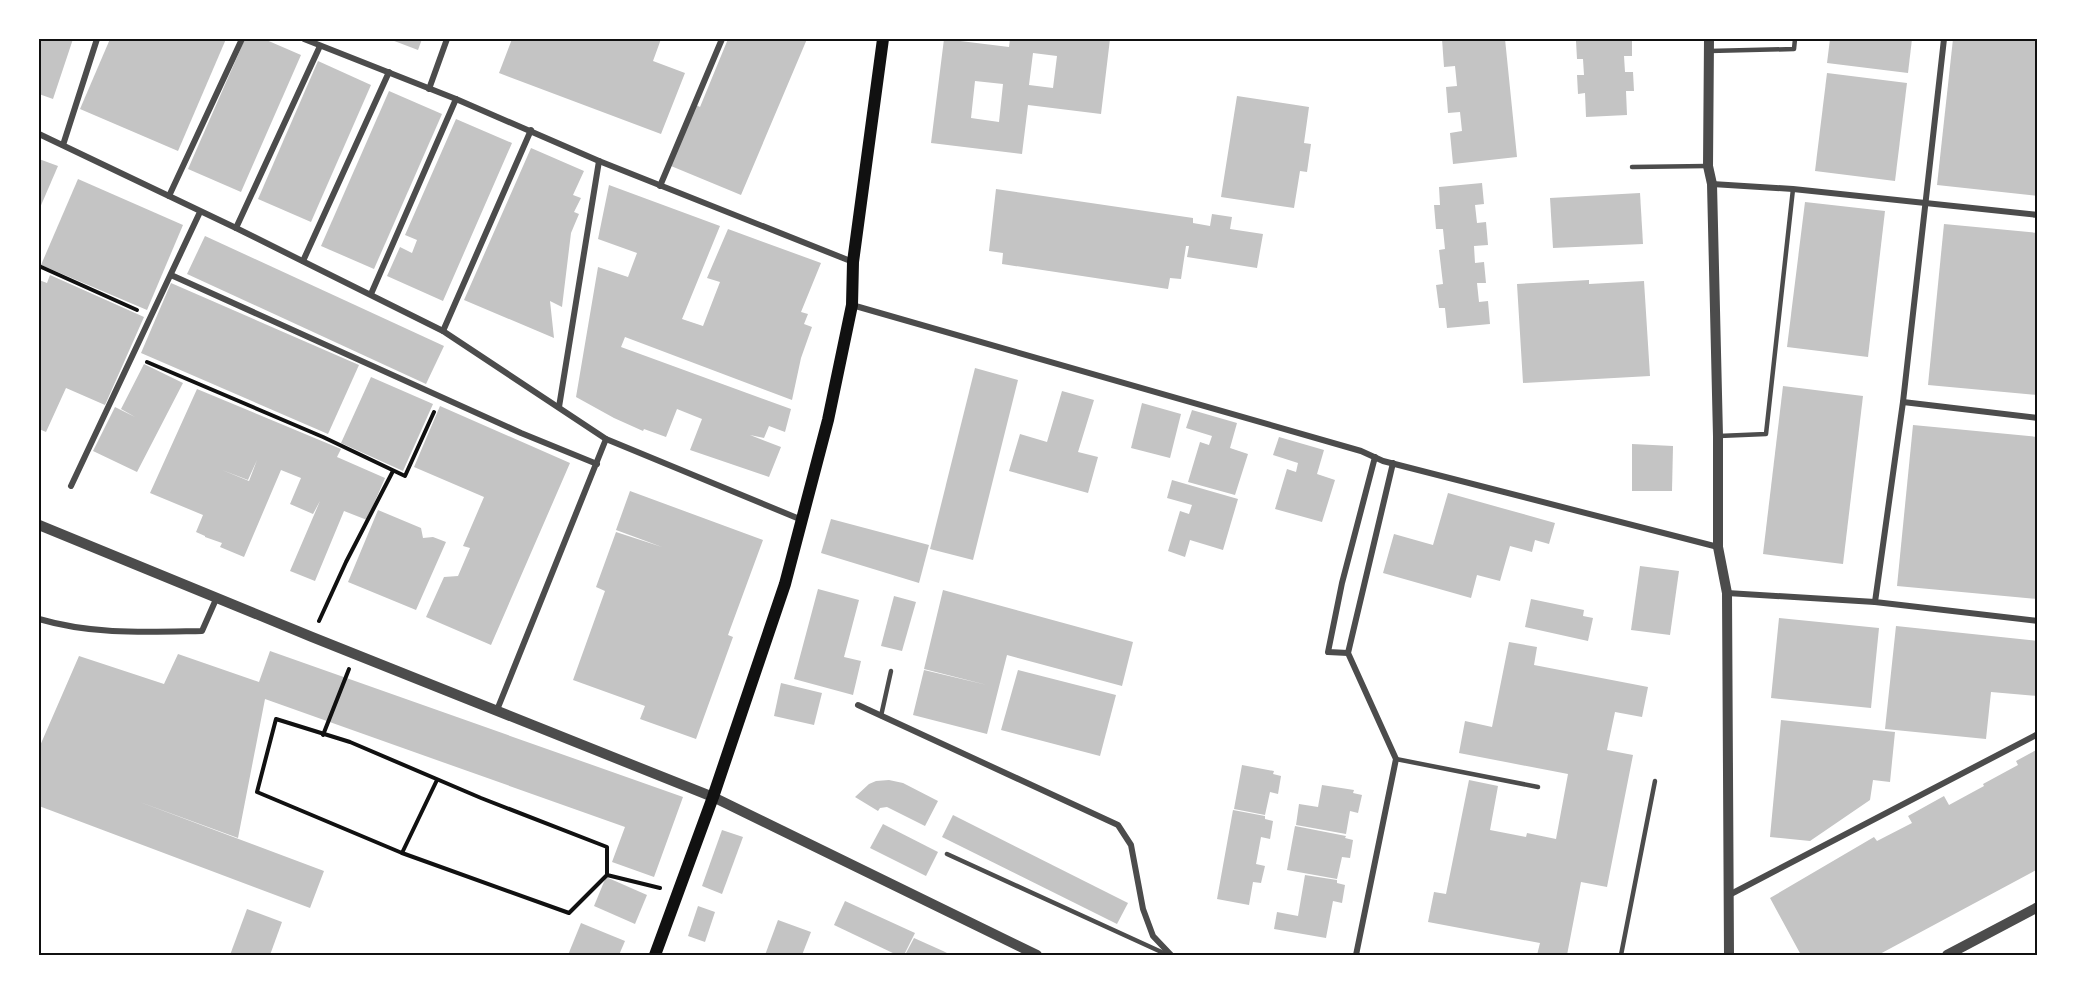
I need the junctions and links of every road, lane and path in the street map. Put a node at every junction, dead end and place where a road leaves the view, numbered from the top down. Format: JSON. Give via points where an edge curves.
{"nodes":[{"id":1,"x":98,"y":39,"type":"edge"},
{"id":2,"x":242,"y":39,"type":"edge"},
{"id":3,"x":304,"y":39,"type":"edge"},
{"id":4,"x":447,"y":39,"type":"edge"},
{"id":5,"x":722,"y":39,"type":"edge"},
{"id":6,"x":883,"y":39,"type":"edge"},
{"id":7,"x":1795,"y":39,"type":"edge"},
{"id":8,"x":1944,"y":39,"type":"edge"},
{"id":9,"x":1709,"y":45,"type":"edge"},
{"id":10,"x":320,"y":46,"type":"junction"},
{"id":11,"x":389,"y":72,"type":"junction"},
{"id":12,"x":429,"y":89,"type":"junction"},
{"id":13,"x":456,"y":99,"type":"junction"},
{"id":14,"x":531,"y":130,"type":"junction"},
{"id":15,"x":39,"y":134,"type":"edge"},
{"id":16,"x":63,"y":145,"type":"junction"},
{"id":17,"x":599,"y":161,"type":"junction"},
{"id":18,"x":1708,"y":166,"type":"junction"},
{"id":19,"x":1632,"y":167,"type":"dead end"},
{"id":20,"x":1712,"y":184,"type":"junction"},
{"id":21,"x":660,"y":186,"type":"junction"},
{"id":22,"x":1793,"y":189,"type":"junction"},
{"id":23,"x":169,"y":196,"type":"junction"},
{"id":24,"x":1924,"y":202,"type":"junction"},
{"id":25,"x":200,"y":212,"type":"junction"},
{"id":26,"x":2038,"y":214,"type":"edge"},
{"id":27,"x":236,"y":228,"type":"junction"},
{"id":28,"x":303,"y":261,"type":"junction"},
{"id":29,"x":854,"y":262,"type":"junction"},
{"id":30,"x":39,"y":266,"type":"edge"},
{"id":31,"x":171,"y":275,"type":"junction"},
{"id":32,"x":371,"y":294,"type":"junction"},
{"id":33,"x":852,"y":305,"type":"junction"},
{"id":34,"x":151,"y":316,"type":"junction"},
{"id":35,"x":443,"y":331,"type":"junction"},
{"id":36,"x":133,"y":356,"type":"junction"},
{"id":37,"x":441,"y":398,"type":"junction"},
{"id":38,"x":1903,"y":402,"type":"junction"},
{"id":39,"x":559,"y":407,"type":"junction"},
{"id":40,"x":2038,"y":418,"type":"edge"},
{"id":41,"x":1718,"y":436,"type":"junction"},
{"id":42,"x":606,"y":439,"type":"junction"},
{"id":43,"x":1375,"y":457,"type":"junction"},
{"id":44,"x":1393,"y":463,"type":"junction"},
{"id":45,"x":597,"y":465,"type":"junction"},
{"id":46,"x":393,"y":471,"type":"junction"},
{"id":47,"x":71,"y":486,"type":"dead end"},
{"id":48,"x":802,"y":520,"type":"junction"},
{"id":49,"x":39,"y":525,"type":"edge"},
{"id":50,"x":1718,"y":548,"type":"junction"},
{"id":51,"x":1726,"y":593,"type":"junction"},
{"id":52,"x":217,"y":597,"type":"junction"},
{"id":53,"x":1875,"y":602,"type":"junction"},
{"id":54,"x":39,"y":618,"type":"edge"},
{"id":55,"x":2038,"y":621,"type":"edge"},
{"id":56,"x":312,"y":637,"type":"junction"},
{"id":57,"x":1348,"y":653,"type":"junction"},
{"id":58,"x":355,"y":655,"type":"junction"},
{"id":59,"x":891,"y":671,"type":"dead end"},
{"id":60,"x":858,"y":705,"type":"dead end"},
{"id":61,"x":497,"y":710,"type":"junction"},
{"id":62,"x":881,"y":716,"type":"junction"},
{"id":63,"x":2038,"y":734,"type":"edge"},
{"id":64,"x":324,"y":735,"type":"junction"},
{"id":65,"x":1396,"y":759,"type":"junction"},
{"id":66,"x":437,"y":780,"type":"junction"},
{"id":67,"x":1655,"y":781,"type":"dead end"},
{"id":68,"x":1538,"y":787,"type":"dead end"},
{"id":69,"x":713,"y":797,"type":"junction"},
{"id":70,"x":402,"y":853,"type":"junction"},
{"id":71,"x":948,"y":854,"type":"dead end"},
{"id":72,"x":608,"y":875,"type":"junction"},
{"id":73,"x":678,"y":892,"type":"junction"},
{"id":74,"x":1729,"y":896,"type":"junction"},
{"id":75,"x":2038,"y":907,"type":"edge"},
{"id":76,"x":655,"y":955,"type":"edge"},
{"id":77,"x":1037,"y":955,"type":"edge"},
{"id":78,"x":1170,"y":955,"type":"edge"},
{"id":79,"x":1356,"y":955,"type":"edge"},
{"id":80,"x":1621,"y":955,"type":"edge"},
{"id":81,"x":1729,"y":955,"type":"edge"},
{"id":82,"x":1947,"y":955,"type":"edge"}],
"edges":[{"from":1,"to":16,"type":"street"},
{"from":2,"to":23,"type":"street"},
{"from":3,"to":10,"type":"street"},
{"from":4,"to":12,"type":"street"},
{"from":5,"to":21,"type":"street"},
{"from":6,"to":29,"type":"main road"},
{"from":7,"to":9,"type":"lane","via":[[1794,50]]},
{"from":8,"to":24,"type":"street"},
{"from":9,"to":18,"type":"street"},
{"from":10,"to":11,"type":"street"},
{"from":10,"to":27,"type":"street"},
{"from":11,"to":12,"type":"street"},
{"from":11,"to":28,"type":"street"},
{"from":12,"to":13,"type":"street"},
{"from":13,"to":14,"type":"street"},
{"from":13,"to":32,"type":"street"},
{"from":14,"to":17,"type":"street"},
{"from":14,"to":35,"type":"street"},
{"from":15,"to":16,"type":"street"},
{"from":16,"to":23,"type":"street"},
{"from":17,"to":21,"type":"street"},
{"from":17,"to":39,"type":"street"},
{"from":18,"to":19,"type":"lane"},
{"from":18,"to":20,"type":"street"},
{"from":20,"to":22,"type":"street"},
{"from":20,"to":41,"type":"street"},
{"from":21,"to":29,"type":"street"},
{"from":22,"to":24,"type":"street"},
{"from":22,"to":41,"type":"lane","via":[[1766,434]]},
{"from":23,"to":25,"type":"street"},
{"from":24,"to":26,"type":"street"},
{"from":24,"to":38,"type":"street"},
{"from":25,"to":27,"type":"street"},
{"from":25,"to":31,"type":"street"},
{"from":27,"to":28,"type":"street"},
{"from":28,"to":32,"type":"street"},
{"from":29,"to":33,"type":"main road"},
{"from":30,"to":34,"type":"path"},
{"from":31,"to":34,"type":"street"},
{"from":31,"to":37,"type":"street"},
{"from":32,"to":35,"type":"street"},
{"from":33,"to":43,"type":"street"},
{"from":33,"to":48,"type":"main road"},
{"from":34,"to":36,"type":"street"},
{"from":35,"to":39,"type":"street"},
{"from":36,"to":46,"type":"path"},
{"from":36,"to":47,"type":"street"},
{"from":37,"to":45,"type":"street"},
{"from":37,"to":46,"type":"path","via":[[405,476]]},
{"from":38,"to":40,"type":"street"},
{"from":38,"to":53,"type":"street"},
{"from":39,"to":42,"type":"street"},
{"from":41,"to":50,"type":"street"},
{"from":42,"to":45,"type":"street"},
{"from":42,"to":48,"type":"street"},
{"from":43,"to":44,"type":"street"},
{"from":43,"to":57,"type":"street","via":[[1328,652]]},
{"from":44,"to":50,"type":"street"},
{"from":44,"to":57,"type":"street"},
{"from":45,"to":61,"type":"street"},
{"from":46,"to":56,"type":"path"},
{"from":48,"to":69,"type":"main road","via":[[785,584]]},
{"from":49,"to":52,"type":"street"},
{"from":50,"to":51,"type":"street"},
{"from":51,"to":53,"type":"street"},
{"from":51,"to":74,"type":"street"},
{"from":52,"to":54,"type":"street","via":[[202,631],[97,631]]},
{"from":52,"to":56,"type":"street"},
{"from":53,"to":55,"type":"street"},
{"from":56,"to":58,"type":"street"},
{"from":57,"to":65,"type":"street"},
{"from":58,"to":61,"type":"street"},
{"from":58,"to":64,"type":"path"},
{"from":59,"to":62,"type":"lane"},
{"from":60,"to":62,"type":"street"},
{"from":61,"to":69,"type":"street"},
{"from":62,"to":78,"type":"street","via":[[1118,825],[1131,845],[1143,909],[1153,936]]},
{"from":63,"to":74,"type":"street"},
{"from":64,"to":66,"type":"path","via":[[350,742]]},
{"from":64,"to":70,"type":"path","via":[[276,719],[257,792]]},
{"from":65,"to":68,"type":"lane"},
{"from":65,"to":79,"type":"street"},
{"from":66,"to":70,"type":"path"},
{"from":66,"to":72,"type":"path","via":[[607,847]]},
{"from":67,"to":80,"type":"lane"},
{"from":69,"to":73,"type":"main road"},
{"from":69,"to":77,"type":"street"},
{"from":70,"to":72,"type":"path","via":[[569,913]]},
{"from":71,"to":78,"type":"lane"},
{"from":72,"to":73,"type":"path"},
{"from":73,"to":76,"type":"main road"},
{"from":74,"to":81,"type":"street"},
{"from":75,"to":82,"type":"street"}]}
